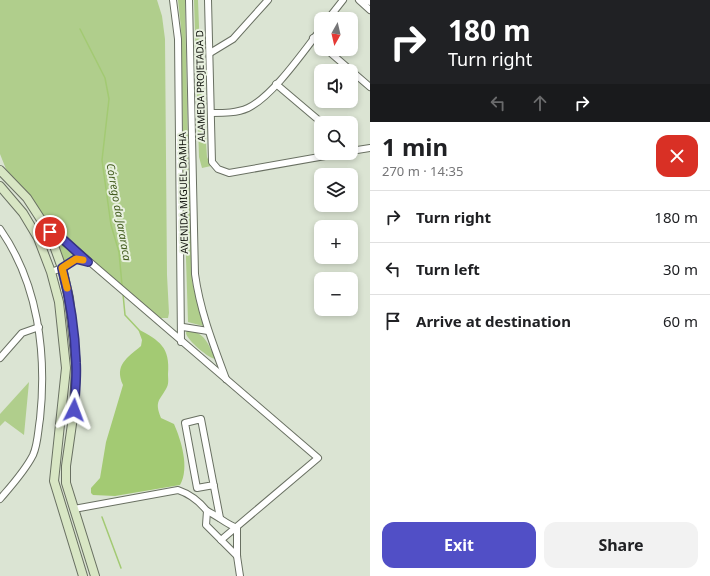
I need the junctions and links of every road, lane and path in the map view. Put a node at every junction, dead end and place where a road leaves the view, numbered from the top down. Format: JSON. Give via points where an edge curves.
{"nodes":[{"id":1,"x":173,"y":0,"type":"edge"},
{"id":2,"x":189,"y":0,"type":"edge"},
{"id":3,"x":208,"y":0,"type":"edge"},
{"id":4,"x":268,"y":0,"type":"edge"},
{"id":5,"x":343,"y":0,"type":"edge"},
{"id":6,"x":359,"y":0,"type":"edge"},
{"id":7,"x":364,"y":0,"type":"edge"},
{"id":8,"x":370,"y":2,"type":"edge"},
{"id":9,"x":370,"y":10,"type":"edge"},
{"id":10,"x":334,"y":12,"type":"edge"},
{"id":11,"x":314,"y":38,"type":"edge"},
{"id":12,"x":210,"y":53,"type":"junction"},
{"id":13,"x":334,"y":56,"type":"edge"},
{"id":14,"x":276,"y":84,"type":"junction"},
{"id":15,"x":370,"y":87,"type":"edge"},
{"id":16,"x":212,"y":113,"type":"junction"},
{"id":17,"x":314,"y":116,"type":"edge"},
{"id":18,"x":370,"y":148,"type":"edge"},
{"id":19,"x":358,"y":149,"type":"edge"},
{"id":20,"x":314,"y":157,"type":"edge"},
{"id":21,"x":0,"y":170,"type":"edge"},
{"id":22,"x":0,"y":186,"type":"edge"},
{"id":23,"x":181,"y":195,"type":"junction"},
{"id":24,"x":194,"y":195,"type":"junction"},
{"id":25,"x":0,"y":228,"type":"edge"},
{"id":26,"x":50,"y":232,"type":"junction"},
{"id":27,"x":38,"y":238,"type":"junction"},
{"id":28,"x":88,"y":262,"type":"junction"},
{"id":29,"x":62,"y":268,"type":"junction"},
{"id":30,"x":51,"y":272,"type":"junction"},
{"id":31,"x":39,"y":328,"type":"junction"},
{"id":32,"x":182,"y":328,"type":"junction"},
{"id":33,"x":208,"y":331,"type":"junction"},
{"id":34,"x":181,"y":342,"type":"junction"},
{"id":35,"x":0,"y":358,"type":"edge"},
{"id":36,"x":226,"y":380,"type":"junction"},
{"id":37,"x":214,"y":485,"type":"junction"},
{"id":38,"x":0,"y":498,"type":"edge"},
{"id":39,"x":62,"y":505,"type":"junction"},
{"id":40,"x":74,"y":509,"type":"junction"},
{"id":41,"x":207,"y":511,"type":"junction"},
{"id":42,"x":220,"y":518,"type":"junction"},
{"id":43,"x":66,"y":521,"type":"junction"},
{"id":44,"x":237,"y":528,"type":"junction"},
{"id":45,"x":222,"y":540,"type":"junction"},
{"id":46,"x":237,"y":556,"type":"junction"},
{"id":47,"x":83,"y":576,"type":"edge"},
{"id":48,"x":95,"y":576,"type":"edge"},
{"id":49,"x":240,"y":576,"type":"edge"}],
"edges":[{"from":1,"to":23,"type":"street","name":"AVENIDA MIGUEL DAMHA","via":[[178,39]]},
{"from":2,"to":24,"type":"street","name":"AVENIDA MIGUEL DAMHA"},
{"from":3,"to":12,"type":"street","name":"ALAMEDA PROJETADA D"},
{"from":4,"to":12,"type":"street","via":[[233,39]]},
{"from":5,"to":10,"type":"street"},
{"from":6,"to":9,"type":"street"},
{"from":7,"to":8,"type":"street"},
{"from":11,"to":14,"type":"street"},
{"from":12,"to":16,"type":"street","name":"ALAMEDA PROJETADA D"},
{"from":13,"to":15,"type":"street"},
{"from":14,"to":16,"type":"street","via":[[262,99],[248,108]]},
{"from":14,"to":17,"type":"street"},
{"from":16,"to":20,"type":"street","name":"ALAMEDA PROJETADA D","via":[[210,158],[218,169],[230,173]]},
{"from":18,"to":19,"type":"street"},
{"from":21,"to":26,"type":"street","via":[[27,198]]},
{"from":22,"to":27,"type":"street","via":[[23,213]]},
{"from":23,"to":24,"type":"street"},
{"from":23,"to":32,"type":"street","name":"AVENIDA MIGUEL DAMHA"},
{"from":24,"to":33,"type":"street","name":"AVENIDA MIGUEL DAMHA","via":[[195,274]]},
{"from":25,"to":31,"type":"street","via":[[28,282]]},
{"from":26,"to":27,"type":"street"},
{"from":26,"to":28,"type":"street","via":[[56,233]]},
{"from":26,"to":29,"type":"street"},
{"from":27,"to":30,"type":"street"},
{"from":28,"to":29,"type":"street","via":[[76,259]]},
{"from":28,"to":34,"type":"street"},
{"from":29,"to":30,"type":"street"},
{"from":29,"to":40,"type":"street","via":[[69,298],[76,364],[74,410],[66,466],[66,483]]},
{"from":30,"to":39,"type":"street","via":[[59,302],[66,368],[54,481]]},
{"from":31,"to":35,"type":"street","via":[[22,333]]},
{"from":31,"to":38,"type":"street","via":[[42,398],[34,453],[26,468]]},
{"from":32,"to":33,"type":"street"},
{"from":32,"to":34,"type":"street","name":"AVENIDA MIGUEL DAMHA"},
{"from":33,"to":36,"type":"street","name":"AVENIDA MIGUEL DAMHA"},
{"from":34,"to":36,"type":"street"},
{"from":36,"to":44,"type":"street","via":[[318,458]]},
{"from":37,"to":37,"type":"street","via":[[197,488],[185,423],[201,419]]},
{"from":37,"to":42,"type":"street"},
{"from":39,"to":40,"type":"street"},
{"from":39,"to":43,"type":"street"},
{"from":40,"to":41,"type":"street","via":[[178,490],[201,503]]},
{"from":40,"to":43,"type":"street"},
{"from":40,"to":48,"type":"street"},
{"from":41,"to":42,"type":"street"},
{"from":41,"to":45,"type":"street","via":[[206,525]]},
{"from":42,"to":44,"type":"street"},
{"from":43,"to":47,"type":"street"},
{"from":44,"to":45,"type":"street"},
{"from":44,"to":46,"type":"street"},
{"from":45,"to":46,"type":"street"},
{"from":46,"to":49,"type":"street"}]}
